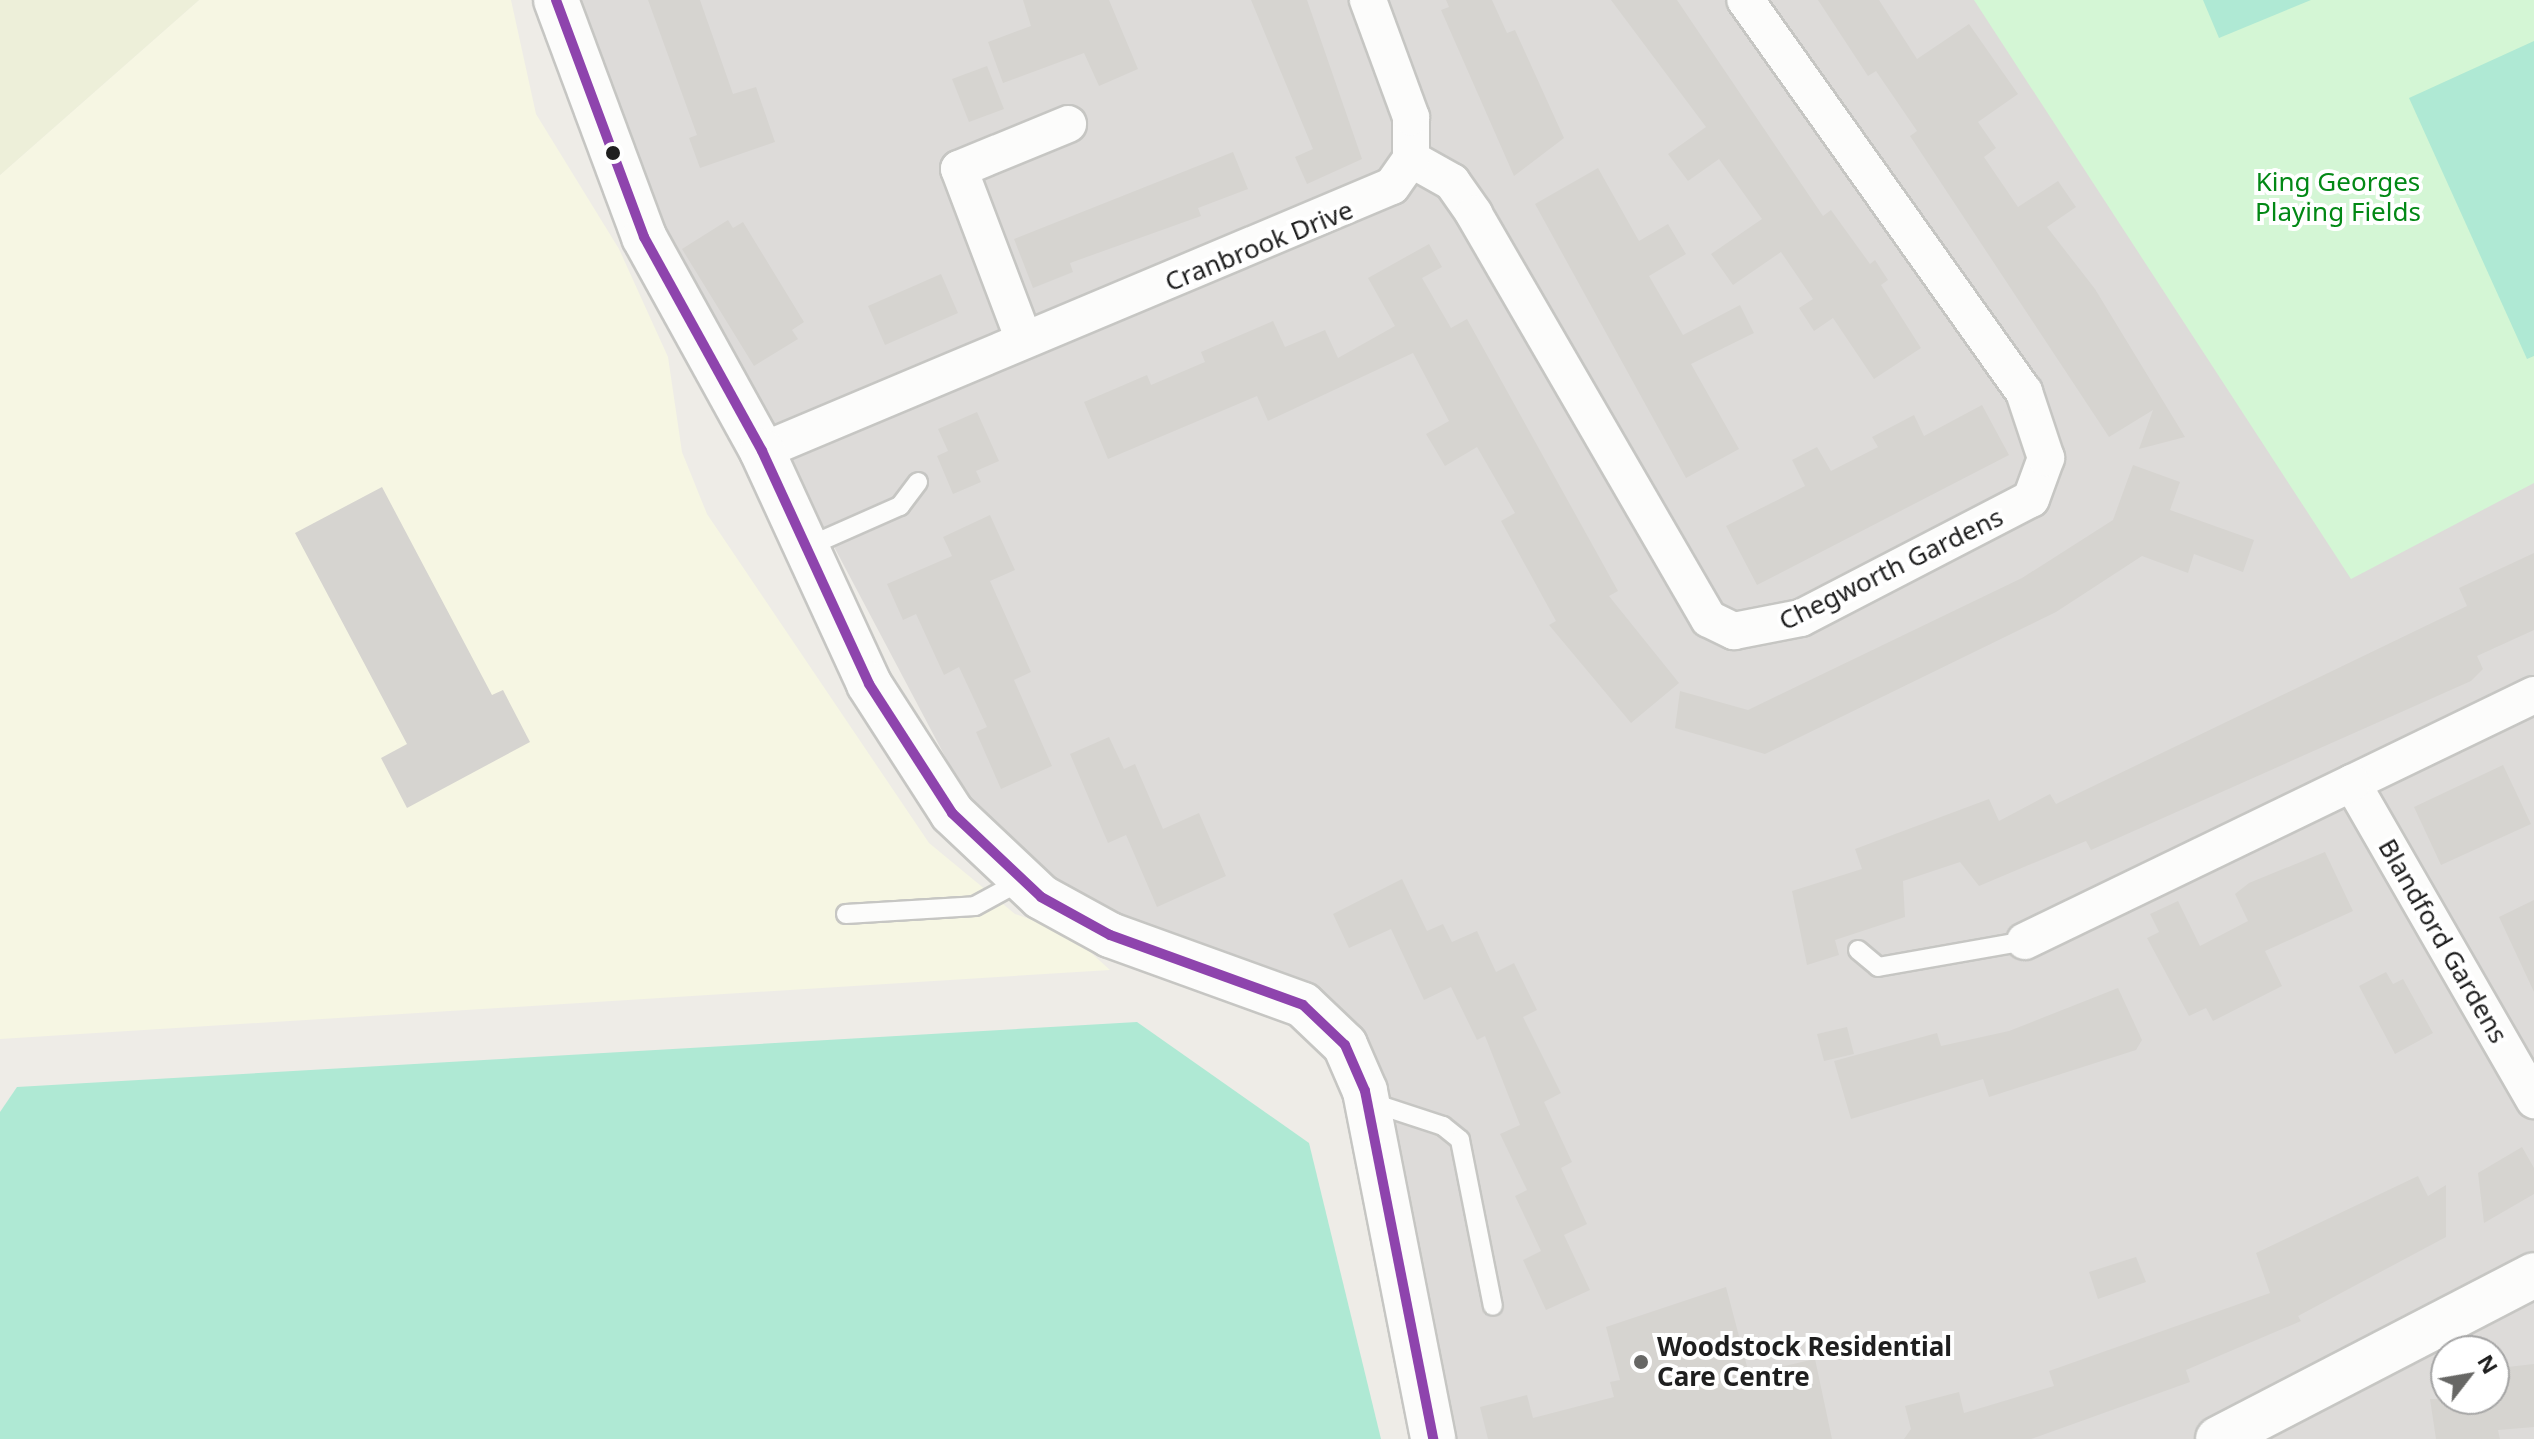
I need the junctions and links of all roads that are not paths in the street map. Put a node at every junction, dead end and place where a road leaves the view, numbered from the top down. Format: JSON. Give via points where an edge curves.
{"nodes":[{"id":1,"x":556,"y":0,"type":"edge"},
{"id":2,"x":1368,"y":0,"type":"edge"},
{"id":3,"x":1745,"y":0,"type":"edge"},
{"id":4,"x":1068,"y":124,"type":"dead end"},
{"id":5,"x":1411,"y":159,"type":"junction"},
{"id":6,"x":1024,"y":340,"type":"junction"},
{"id":7,"x":762,"y":451,"type":"junction"},
{"id":8,"x":918,"y":482,"type":"dead end"},
{"id":9,"x":807,"y":547,"type":"junction"},
{"id":10,"x":2534,"y":695,"type":"edge"},
{"id":11,"x":2352,"y":783,"type":"junction"},
{"id":12,"x":1021,"y":881,"type":"junction"},
{"id":13,"x":846,"y":914,"type":"dead end"},
{"id":14,"x":2025,"y":941,"type":"joint"},
{"id":15,"x":1858,"y":950,"type":"dead end"},
{"id":16,"x":2534,"y":1100,"type":"edge"},
{"id":17,"x":1367,"y":1101,"type":"junction"},
{"id":18,"x":2534,"y":1275,"type":"edge"},
{"id":19,"x":1493,"y":1306,"type":"dead end"},
{"id":20,"x":1433,"y":1439,"type":"edge"},
{"id":21,"x":2218,"y":1439,"type":"edge"}],
"edges":[{"from":1,"to":7,"type":"street","via":[[644,237]]},
{"from":2,"to":5,"type":"street","via":[[1411,117]]},
{"from":3,"to":5,"type":"street","name":"Chegworth Gardens","via":[[2024,392],[2046,458],[2031,499],[1801,618],[1734,631],[1709,619],[1474,214],[1452,182]]},
{"from":4,"to":6,"type":"street","via":[[959,169]]},
{"from":5,"to":6,"type":"street","name":"Cranbrook Drive","via":[[1392,186],[1368,202]]},
{"from":6,"to":7,"type":"street","name":"Cranbrook Drive"},
{"from":7,"to":9,"type":"street"},
{"from":8,"to":9,"type":"lane","via":[[900,506]]},
{"from":9,"to":12,"type":"street","via":[[906,750],[952,813]]},
{"from":10,"to":11,"type":"street"},
{"from":11,"to":14,"type":"street"},
{"from":11,"to":16,"type":"street","name":"Blandford Gardens"},
{"from":12,"to":13,"type":"lane","via":[[975,906]]},
{"from":12,"to":17,"type":"street","via":[[1110,935],[1303,1005],[1345,1045]]},
{"from":14,"to":15,"type":"lane","via":[[1878,967]]},
{"from":17,"to":19,"type":"lane","via":[[1443,1126],[1460,1140]]},
{"from":17,"to":20,"type":"street"},
{"from":18,"to":21,"type":"street"}]}
